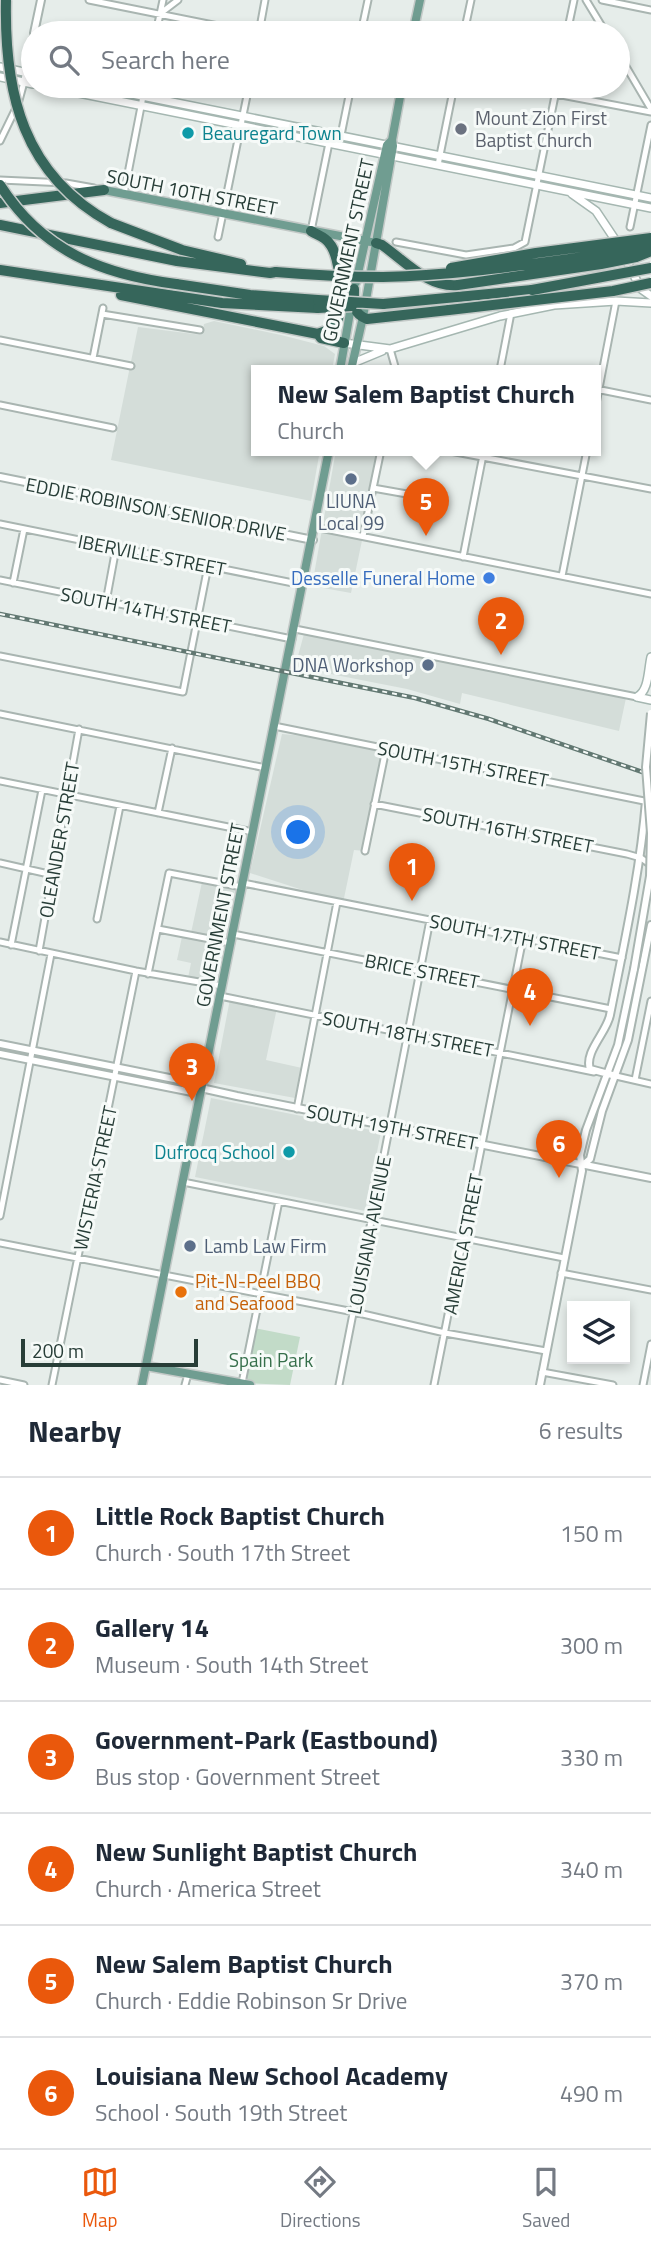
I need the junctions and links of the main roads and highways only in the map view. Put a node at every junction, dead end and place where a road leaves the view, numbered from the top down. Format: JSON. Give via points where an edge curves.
{"nodes":[{"id":1,"x":6,"y":0,"type":"edge"},
{"id":2,"x":420,"y":0,"type":"edge"},
{"id":3,"x":416,"y":21,"type":"edge"},
{"id":4,"x":0,"y":68,"type":"edge"},
{"id":5,"x":21,"y":72,"type":"edge"},
{"id":6,"x":0,"y":77,"type":"edge"},
{"id":7,"x":21,"y":81,"type":"edge"},
{"id":8,"x":103,"y":98,"type":"edge"},
{"id":9,"x":154,"y":98,"type":"edge"},
{"id":10,"x":400,"y":98,"type":"edge"},
{"id":11,"x":389,"y":149,"type":"junction"},
{"id":12,"x":0,"y":185,"type":"edge"},
{"id":13,"x":559,"y":189,"type":"junction"},
{"id":14,"x":104,"y":190,"type":"joint"},
{"id":15,"x":651,"y":198,"type":"edge"},
{"id":16,"x":0,"y":203,"type":"edge"},
{"id":17,"x":651,"y":208,"type":"edge"},
{"id":18,"x":0,"y":225,"type":"edge"},
{"id":19,"x":311,"y":231,"type":"junction"},
{"id":20,"x":651,"y":238,"type":"edge"},
{"id":21,"x":364,"y":241,"type":"junction"},
{"id":22,"x":376,"y":243,"type":"junction"},
{"id":23,"x":651,"y":249,"type":"edge"},
{"id":24,"x":651,"y":268,"type":"edge"},
{"id":25,"x":0,"y":270,"type":"edge"},
{"id":26,"x":272,"y":271,"type":"junction"},
{"id":27,"x":428,"y":275,"type":"junction"},
{"id":28,"x":651,"y":283,"type":"edge"},
{"id":29,"x":638,"y":285,"type":"junction"},
{"id":30,"x":354,"y":289,"type":"junction"},
{"id":31,"x":532,"y":290,"type":"junction"},
{"id":32,"x":117,"y":291,"type":"junction"},
{"id":33,"x":651,"y":296,"type":"edge"},
{"id":34,"x":640,"y":302,"type":"junction"},
{"id":35,"x":651,"y":303,"type":"edge"},
{"id":36,"x":318,"y":304,"type":"junction"},
{"id":37,"x":363,"y":317,"type":"junction"},
{"id":38,"x":318,"y":334,"type":"junction"},
{"id":39,"x":344,"y":343,"type":"junction"},
{"id":40,"x":357,"y":345,"type":"junction"},
{"id":41,"x":388,"y":349,"type":"junction"},
{"id":42,"x":341,"y":365,"type":"edge"},
{"id":43,"x":352,"y":365,"type":"edge"},
{"id":44,"x":356,"y":365,"type":"edge"},
{"id":45,"x":328,"y":456,"type":"edge"},
{"id":46,"x":651,"y":657,"type":"edge"},
{"id":47,"x":651,"y":700,"type":"edge"},
{"id":48,"x":146,"y":1367,"type":"junction"},
{"id":49,"x":246,"y":1384,"type":"edge"},
{"id":50,"x":142,"y":1385,"type":"edge"}],
"edges":[{"from":1,"to":26,"type":"highway","bridge":true,"via":[[11,87],[25,131],[61,185],[111,223],[182,250]]},
{"from":2,"to":3,"type":"main road"},
{"from":4,"to":5,"type":"main road"},
{"from":6,"to":7,"type":"main road"},
{"from":8,"to":11,"type":"main road","via":[[339,145]]},
{"from":9,"to":11,"type":"main road"},
{"from":10,"to":11,"type":"main road","name":"GOVERNMENT STREET"},
{"from":11,"to":13,"type":"main road","via":[[438,165]]},
{"from":11,"to":15,"type":"main road"},
{"from":11,"to":21,"type":"main road","name":"GOVERNMENT STREET"},
{"from":11,"to":22,"type":"main road","name":"GOVERNMENT STREET"},
{"from":12,"to":36,"type":"highway","bridge":true,"via":[[29,221],[69,253],[116,273]]},
{"from":13,"to":17,"type":"main road"},
{"from":13,"to":29,"type":"main road","via":[[580,198],[601,217]]},
{"from":14,"to":16,"type":"highway"},
{"from":14,"to":19,"type":"main road","name":"SOUTH 10TH STREET"},
{"from":18,"to":26,"type":"highway","bridge":true,"via":[[177,261]]},
{"from":19,"to":21,"type":"main road","name":"SOUTH 10TH STREET"},
{"from":19,"to":38,"type":"highway","via":[[329,243],[339,265],[338,318],[332,328]]},
{"from":20,"to":27,"type":"highway","bridge":true,"via":[[496,259]]},
{"from":21,"to":22,"type":"main road","name":"SOUTH 10TH STREET"},
{"from":21,"to":30,"type":"main road","name":"GOVERNMENT STREET"},
{"from":22,"to":23,"type":"highway","bridge":true,"via":[[443,285],[585,267],[636,257]]},
{"from":22,"to":37,"type":"main road","name":"GOVERNMENT STREET"},
{"from":23,"to":27,"type":"highway","bridge":true},
{"from":24,"to":31,"type":"highway","bridge":true},
{"from":25,"to":32,"type":"highway"},
{"from":26,"to":27,"type":"highway","bridge":true,"via":[[360,277]]},
{"from":28,"to":31,"type":"highway","bridge":true},
{"from":28,"to":37,"type":"highway","bridge":true,"via":[[385,318]]},
{"from":29,"to":33,"type":"main road"},
{"from":29,"to":34,"type":"main road"},
{"from":30,"to":37,"type":"highway","via":[[354,307]]},
{"from":30,"to":39,"type":"main road","name":"GOVERNMENT STREET"},
{"from":31,"to":36,"type":"highway","bridge":true,"via":[[383,304]]},
{"from":32,"to":36,"type":"highway","via":[[243,305]]},
{"from":32,"to":38,"type":"highway"},
{"from":34,"to":35,"type":"main road"},
{"from":34,"to":41,"type":"main road","via":[[554,305],[511,313]]},
{"from":37,"to":40,"type":"main road","name":"GOVERNMENT STREET"},
{"from":38,"to":39,"type":"highway"},
{"from":39,"to":40,"type":"main road"},
{"from":39,"to":42,"type":"main road","name":"GOVERNMENT STREET"},
{"from":40,"to":41,"type":"main road"},
{"from":40,"to":43,"type":"main road","name":"GOVERNMENT STREET"},
{"from":41,"to":44,"type":"main road"},
{"from":45,"to":48,"type":"main road","name":"GOVERNMENT STREET"},
{"from":46,"to":47,"type":"main road","via":[[645,688],[637,697]]},
{"from":48,"to":49,"type":"main road"},
{"from":48,"to":50,"type":"main road","name":"GOVERNMENT STREET"}]}
